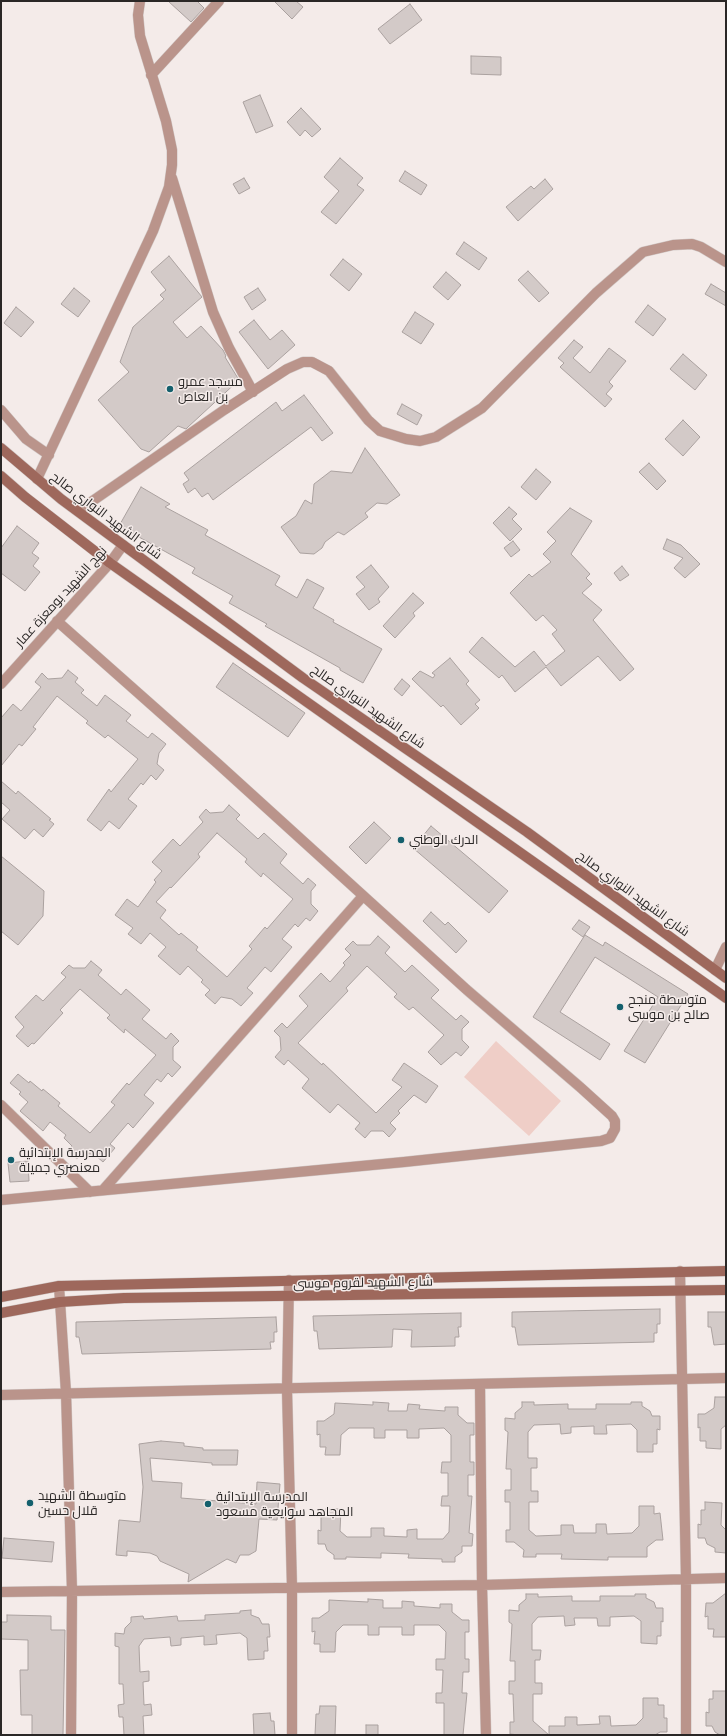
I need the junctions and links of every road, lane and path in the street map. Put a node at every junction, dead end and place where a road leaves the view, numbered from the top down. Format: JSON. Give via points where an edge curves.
{"nodes":[{"id":1,"x":140,"y":1,"type":"edge"},
{"id":2,"x":219,"y":1,"type":"edge"},
{"id":3,"x":152,"y":75,"type":"junction"},
{"id":4,"x":171,"y":174,"type":"junction"},
{"id":5,"x":726,"y":262,"type":"edge"},
{"id":6,"x":253,"y":392,"type":"junction"},
{"id":7,"x":1,"y":410,"type":"edge"},
{"id":8,"x":1,"y":448,"type":"edge"},
{"id":9,"x":48,"y":455,"type":"junction"},
{"id":10,"x":1,"y":476,"type":"edge"},
{"id":11,"x":37,"y":479,"type":"junction"},
{"id":12,"x":78,"y":511,"type":"junction"},
{"id":13,"x":124,"y":545,"type":"junction"},
{"id":14,"x":110,"y":563,"type":"junction"},
{"id":15,"x":57,"y":621,"type":"junction"},
{"id":16,"x":1,"y":684,"type":"edge"},
{"id":17,"x":364,"y":896,"type":"junction"},
{"id":18,"x":726,"y":947,"type":"edge"},
{"id":19,"x":715,"y":970,"type":"junction"},
{"id":20,"x":726,"y":978,"type":"edge"},
{"id":21,"x":726,"y":998,"type":"edge"},
{"id":22,"x":1,"y":1105,"type":"edge"},
{"id":23,"x":103,"y":1190,"type":"junction"},
{"id":24,"x":90,"y":1192,"type":"junction"},
{"id":25,"x":1,"y":1200,"type":"edge"},
{"id":26,"x":680,"y":1271,"type":"junction"},
{"id":27,"x":726,"y":1271,"type":"edge"},
{"id":28,"x":289,"y":1280,"type":"junction"},
{"id":29,"x":59,"y":1286,"type":"junction"},
{"id":30,"x":680,"y":1290,"type":"junction"},
{"id":31,"x":726,"y":1290,"type":"edge"},
{"id":32,"x":1,"y":1297,"type":"edge"},
{"id":33,"x":289,"y":1297,"type":"junction"},
{"id":34,"x":60,"y":1302,"type":"junction"},
{"id":35,"x":1,"y":1313,"type":"edge"},
{"id":36,"x":726,"y":1378,"type":"edge"},
{"id":37,"x":681,"y":1379,"type":"junction"},
{"id":38,"x":480,"y":1384,"type":"junction"},
{"id":39,"x":287,"y":1390,"type":"junction"},
{"id":40,"x":66,"y":1393,"type":"junction"},
{"id":41,"x":1,"y":1396,"type":"edge"},
{"id":42,"x":726,"y":1578,"type":"edge"},
{"id":43,"x":686,"y":1579,"type":"junction"},
{"id":44,"x":482,"y":1586,"type":"junction"},
{"id":45,"x":292,"y":1588,"type":"junction"},
{"id":46,"x":72,"y":1591,"type":"junction"},
{"id":47,"x":1,"y":1592,"type":"edge"},
{"id":48,"x":71,"y":1735,"type":"edge"},
{"id":49,"x":292,"y":1735,"type":"edge"},
{"id":50,"x":486,"y":1735,"type":"edge"},
{"id":51,"x":686,"y":1735,"type":"edge"}],
"edges":[{"from":1,"to":3,"type":"street","via":[[140,36]]},
{"from":2,"to":3,"type":"street"},
{"from":3,"to":4,"type":"street","via":[[172,150]]},
{"from":4,"to":6,"type":"street","via":[[214,312],[229,348]]},
{"from":4,"to":9,"type":"street","via":[[163,207],[153,231]]},
{"from":5,"to":6,"type":"street","via":[[692,244],[673,245],[643,252],[596,293],[482,408],[449,430],[427,440],[406,439],[380,431],[328,372],[312,362],[295,365]]},
{"from":6,"to":12,"type":"street"},
{"from":7,"to":9,"type":"street","via":[[26,439]]},
{"from":8,"to":11,"type":"street","name":"شارع الشهيد النواري صالح"},
{"from":9,"to":11,"type":"street"},
{"from":10,"to":14,"type":"street"},
{"from":11,"to":12,"type":"street","name":"شارع الشهيد النواري صالح"},
{"from":12,"to":13,"type":"street","name":"شارع الشهيد النواري صالح"},
{"from":13,"to":14,"type":"street","name":"نهج الشهيد بومعزة عمار"},
{"from":13,"to":19,"type":"street","name":"شارع الشهيد النواري صالح","via":[[303,678],[527,832]]},
{"from":14,"to":15,"type":"street","name":"نهج الشهيد بومعزة عمار"},
{"from":14,"to":21,"type":"street"},
{"from":15,"to":16,"type":"street","name":"نهج الشهيد بومعزة عمار"},
{"from":15,"to":17,"type":"street"},
{"from":17,"to":23,"type":"street"},
{"from":17,"to":23,"type":"street","via":[[612,1116],[615,1129],[610,1138],[404,1162]]},
{"from":18,"to":19,"type":"street"},
{"from":19,"to":20,"type":"street","name":"شارع الشهيد النواري صالح"},
{"from":22,"to":24,"type":"street"},
{"from":23,"to":24,"type":"street"},
{"from":24,"to":25,"type":"street"},
{"from":26,"to":27,"type":"street","name":"شارع الشهيد لقروم موسى"},
{"from":26,"to":28,"type":"street","name":"شارع الشهيد لقروم موسى"},
{"from":26,"to":30,"type":"street"},
{"from":28,"to":29,"type":"street","name":"شارع الشهيد لقروم موسى"},
{"from":28,"to":33,"type":"street"},
{"from":29,"to":32,"type":"street","name":"شارع الشهيد لقروم موسى"},
{"from":29,"to":34,"type":"street"},
{"from":30,"to":31,"type":"street","name":"شارع الشهيد لقروم موسى"},
{"from":30,"to":33,"type":"street","name":"شارع الشهيد لقروم موسى"},
{"from":30,"to":37,"type":"street"},
{"from":33,"to":34,"type":"street","name":"شارع الشهيد لقروم موسى","via":[[124,1298]]},
{"from":33,"to":39,"type":"street"},
{"from":34,"to":35,"type":"street","name":"شارع الشهيد لقروم موسى"},
{"from":34,"to":40,"type":"street"},
{"from":36,"to":37,"type":"street"},
{"from":37,"to":38,"type":"street"},
{"from":37,"to":43,"type":"street"},
{"from":38,"to":39,"type":"street"},
{"from":38,"to":44,"type":"street"},
{"from":39,"to":40,"type":"street"},
{"from":39,"to":45,"type":"street"},
{"from":40,"to":41,"type":"street"},
{"from":40,"to":46,"type":"street"},
{"from":42,"to":43,"type":"street"},
{"from":43,"to":44,"type":"street"},
{"from":43,"to":51,"type":"street"},
{"from":44,"to":45,"type":"street"},
{"from":44,"to":50,"type":"street"},
{"from":45,"to":46,"type":"street"},
{"from":45,"to":49,"type":"street"},
{"from":46,"to":47,"type":"street"},
{"from":46,"to":48,"type":"street"}]}
